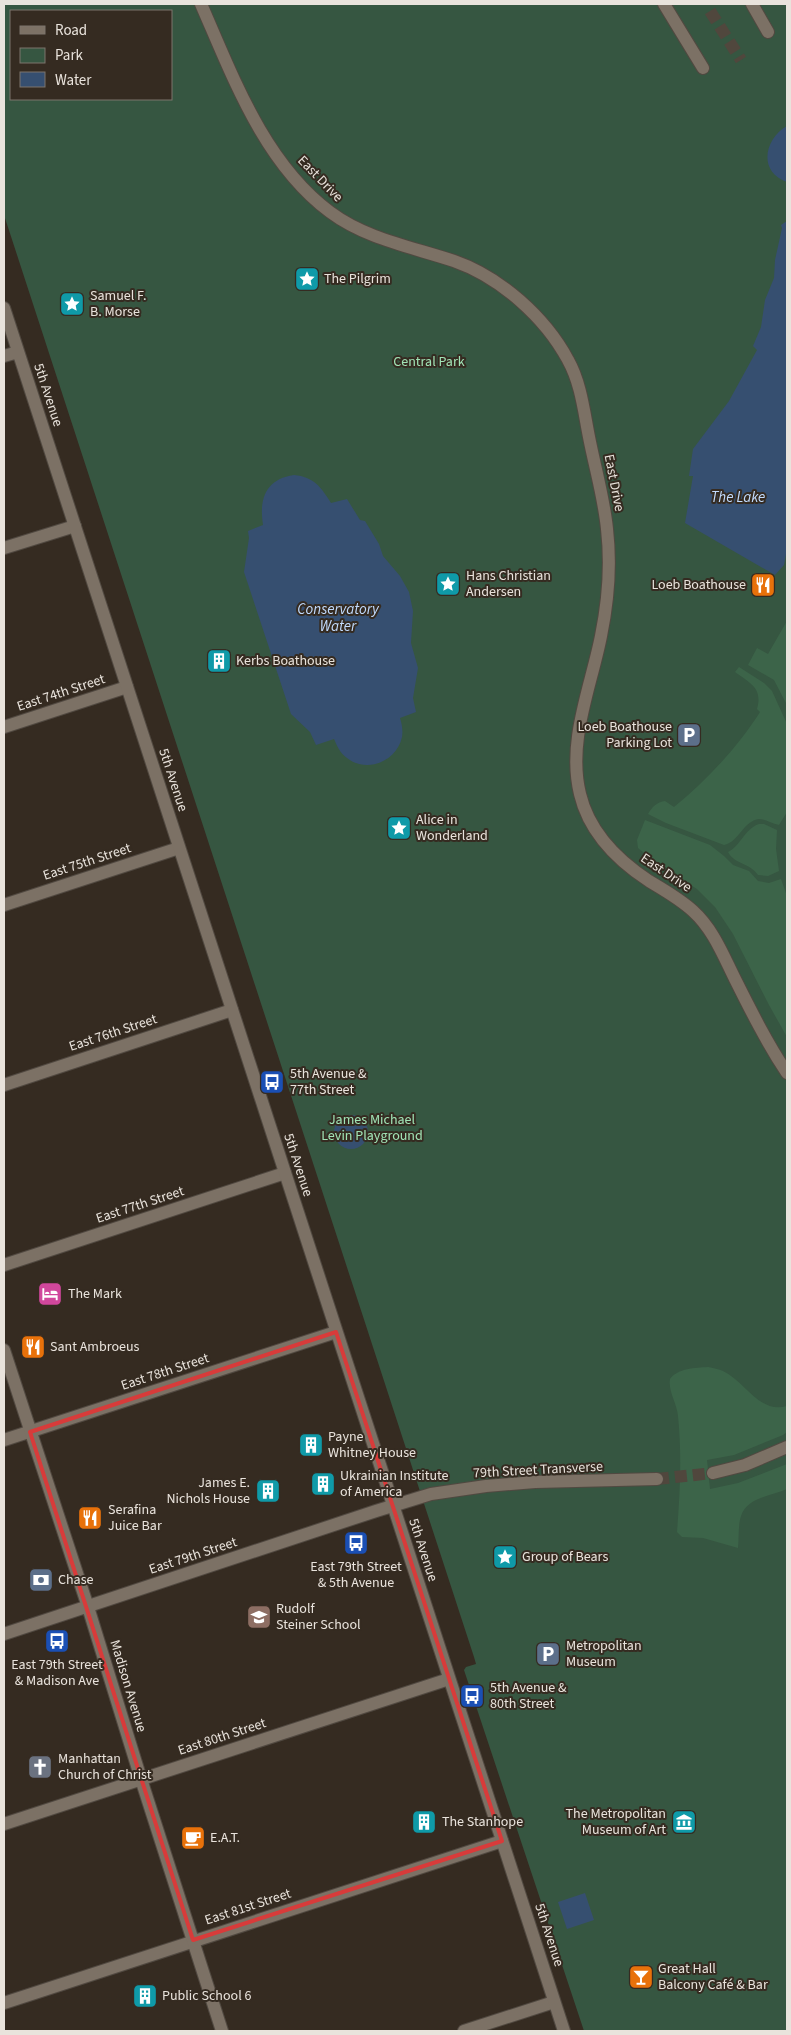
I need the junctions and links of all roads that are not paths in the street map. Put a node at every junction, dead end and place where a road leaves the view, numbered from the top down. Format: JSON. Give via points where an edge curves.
{"nodes":[{"id":1,"x":201,"y":4,"type":"edge"},
{"id":2,"x":664,"y":4,"type":"edge"},
{"id":3,"x":752,"y":4,"type":"edge"},
{"id":4,"x":768,"y":32,"type":"dead end"},
{"id":5,"x":703,"y":68,"type":"dead end"},
{"id":6,"x":4,"y":308,"type":"edge"},
{"id":7,"x":18,"y":352,"type":"junction"},
{"id":8,"x":4,"y":356,"type":"edge"},
{"id":9,"x":75,"y":526,"type":"junction"},
{"id":10,"x":4,"y":548,"type":"edge"},
{"id":11,"x":127,"y":687,"type":"junction"},
{"id":12,"x":4,"y":727,"type":"edge"},
{"id":13,"x":179,"y":848,"type":"junction"},
{"id":14,"x":4,"y":905,"type":"edge"},
{"id":15,"x":232,"y":1010,"type":"junction"},
{"id":16,"x":787,"y":1072,"type":"edge"},
{"id":17,"x":4,"y":1085,"type":"edge"},
{"id":18,"x":285,"y":1173,"type":"junction"},
{"id":19,"x":4,"y":1265,"type":"edge"},
{"id":20,"x":336,"y":1332,"type":"junction"},
{"id":21,"x":4,"y":1350,"type":"edge"},
{"id":22,"x":30,"y":1432,"type":"junction"},
{"id":23,"x":4,"y":1440,"type":"edge"},
{"id":24,"x":787,"y":1447,"type":"edge"},
{"id":25,"x":713,"y":1473,"type":"tunnel mouth"},
{"id":26,"x":657,"y":1480,"type":"tunnel mouth"},
{"id":27,"x":392,"y":1506,"type":"junction"},
{"id":28,"x":88,"y":1607,"type":"junction"},
{"id":29,"x":4,"y":1634,"type":"edge"},
{"id":30,"x":449,"y":1679,"type":"junction"},
{"id":31,"x":140,"y":1779,"type":"junction"},
{"id":32,"x":4,"y":1824,"type":"edge"},
{"id":33,"x":502,"y":1841,"type":"junction"},
{"id":34,"x":193,"y":1940,"type":"junction"},
{"id":35,"x":554,"y":2002,"type":"junction"},
{"id":36,"x":4,"y":2003,"type":"edge"},
{"id":37,"x":222,"y":2031,"type":"edge"},
{"id":38,"x":464,"y":2031,"type":"edge"},
{"id":39,"x":564,"y":2031,"type":"edge"}],
"edges":[{"from":1,"to":16,"type":"street","name":"East Drive","via":[[250,111],[302,186],[345,223],[377,238],[466,266],[506,290],[544,326],[567,357],[579,390],[607,529],[608,574],[602,633],[582,712],[578,743],[577,779],[581,799],[590,820],[618,857],[682,902],[703,921]]},
{"from":2,"to":5,"type":"street"},
{"from":3,"to":4,"type":"street"},
{"from":6,"to":7,"type":"street","name":"5th Avenue"},
{"from":7,"to":8,"type":"street"},
{"from":7,"to":9,"type":"street","name":"5th Avenue"},
{"from":9,"to":10,"type":"street"},
{"from":9,"to":11,"type":"street","name":"5th Avenue"},
{"from":11,"to":12,"type":"street","name":"East 74th Street"},
{"from":11,"to":13,"type":"street","name":"5th Avenue"},
{"from":13,"to":14,"type":"street","name":"East 75th Street"},
{"from":13,"to":15,"type":"street","name":"5th Avenue"},
{"from":15,"to":17,"type":"street","name":"East 76th Street"},
{"from":15,"to":18,"type":"street","name":"5th Avenue"},
{"from":18,"to":19,"type":"street","name":"East 77th Street"},
{"from":18,"to":20,"type":"street","name":"5th Avenue"},
{"from":20,"to":22,"type":"street","name":"East 78th Street"},
{"from":20,"to":27,"type":"street","name":"5th Avenue"},
{"from":21,"to":22,"type":"street","name":"Madison Avenue"},
{"from":22,"to":23,"type":"street","name":"East 78th Street"},
{"from":22,"to":28,"type":"street","name":"Madison Avenue"},
{"from":24,"to":25,"type":"street","via":[[745,1465]]},
{"from":26,"to":27,"type":"street","name":"79th Street Transverse","via":[[507,1484],[448,1491]]},
{"from":27,"to":28,"type":"street","name":"East 79th Street"},
{"from":27,"to":30,"type":"street","name":"5th Avenue"},
{"from":28,"to":29,"type":"street","name":"East 79th Street"},
{"from":28,"to":31,"type":"street","name":"Madison Avenue"},
{"from":30,"to":31,"type":"street","name":"East 80th Street"},
{"from":30,"to":33,"type":"street","name":"5th Avenue"},
{"from":31,"to":32,"type":"street","name":"East 80th Street"},
{"from":31,"to":34,"type":"street","name":"Madison Avenue"},
{"from":33,"to":34,"type":"street","name":"East 81st Street"},
{"from":33,"to":35,"type":"street","name":"5th Avenue"},
{"from":34,"to":36,"type":"street","name":"East 81st Street"},
{"from":34,"to":37,"type":"street","name":"Madison Avenue"},
{"from":35,"to":38,"type":"street"},
{"from":35,"to":39,"type":"street","name":"5th Avenue"}]}
